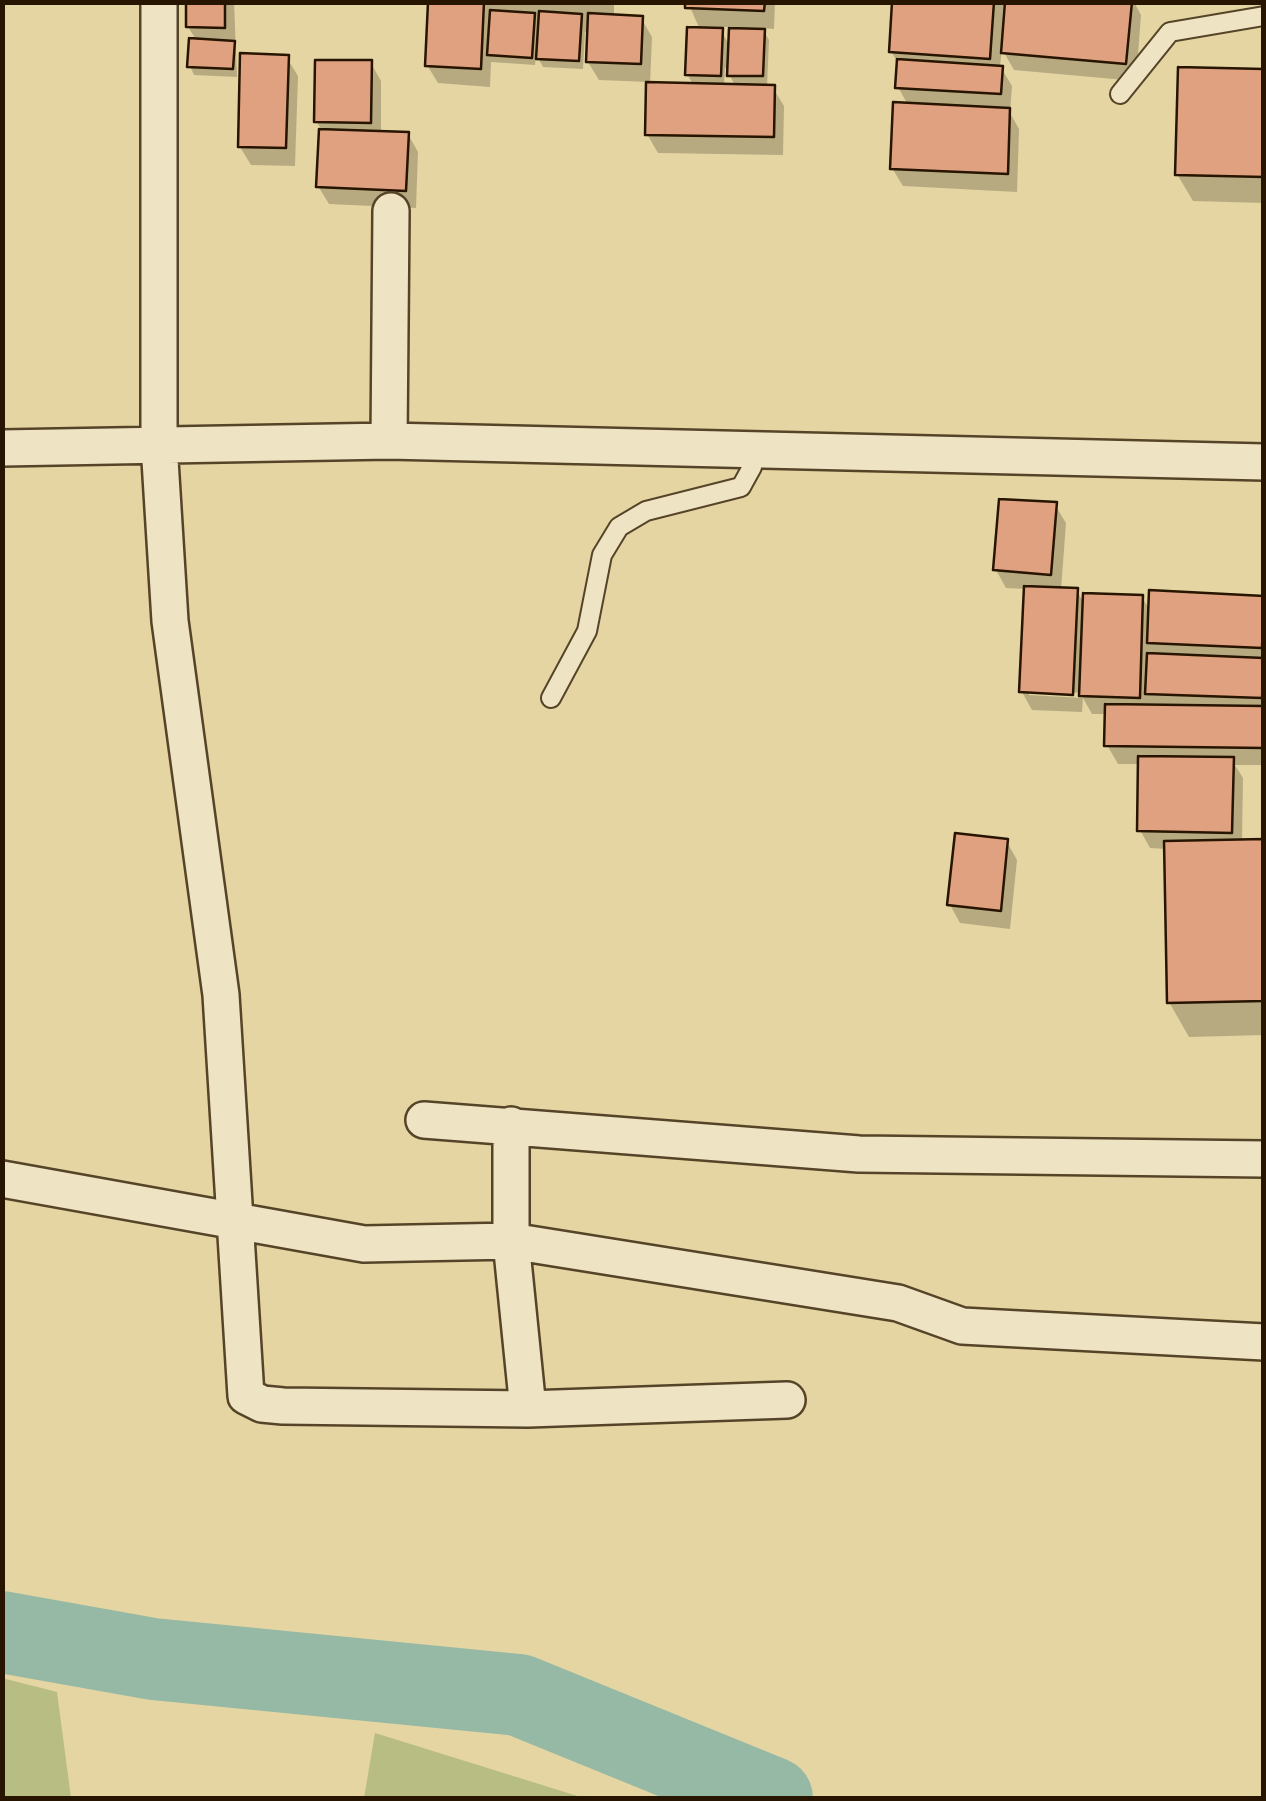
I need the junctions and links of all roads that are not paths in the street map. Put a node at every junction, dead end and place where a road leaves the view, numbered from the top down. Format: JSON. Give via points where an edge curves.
{"nodes":[{"id":1,"x":159,"y":2,"type":"edge"},
{"id":2,"x":1264,"y":16,"type":"edge"},
{"id":3,"x":1120,"y":94,"type":"dead end"},
{"id":4,"x":391,"y":212,"type":"dead end"},
{"id":5,"x":389,"y":441,"type":"junction"},
{"id":6,"x":159,"y":444,"type":"junction"},
{"id":7,"x":2,"y":448,"type":"edge"},
{"id":8,"x":751,"y":450,"type":"junction"},
{"id":9,"x":1264,"y":462,"type":"edge"},
{"id":10,"x":550,"y":698,"type":"dead end"},
{"id":11,"x":424,"y":1120,"type":"dead end"},
{"id":12,"x":511,"y":1126,"type":"junction"},
{"id":13,"x":1264,"y":1159,"type":"edge"},
{"id":14,"x":2,"y":1179,"type":"edge"},
{"id":15,"x":238,"y":1221,"type":"junction"},
{"id":16,"x":510,"y":1241,"type":"junction"},
{"id":17,"x":1264,"y":1342,"type":"edge"},
{"id":18,"x":787,"y":1400,"type":"dead end"},
{"id":19,"x":528,"y":1409,"type":"junction"}],
"edges":[{"from":1,"to":6,"type":"street"},
{"from":2,"to":3,"type":"lane","via":[[1170,32]]},
{"from":4,"to":5,"type":"street"},
{"from":5,"to":6,"type":"street"},
{"from":5,"to":8,"type":"street"},
{"from":6,"to":7,"type":"street"},
{"from":6,"to":15,"type":"street","via":[[170,621],[221,996]]},
{"from":8,"to":9,"type":"street"},
{"from":8,"to":10,"type":"lane","via":[[752,467],[741,487],[646,511],[619,527],[602,555],[587,631]]},
{"from":11,"to":12,"type":"street"},
{"from":12,"to":13,"type":"street","via":[[859,1154]]},
{"from":12,"to":16,"type":"street"},
{"from":14,"to":15,"type":"street"},
{"from":15,"to":16,"type":"street","via":[[364,1244]]},
{"from":15,"to":19,"type":"street","via":[[246,1396],[283,1406]]},
{"from":16,"to":17,"type":"street","via":[[898,1302],[962,1326]]},
{"from":16,"to":19,"type":"street"},
{"from":18,"to":19,"type":"street"}]}
